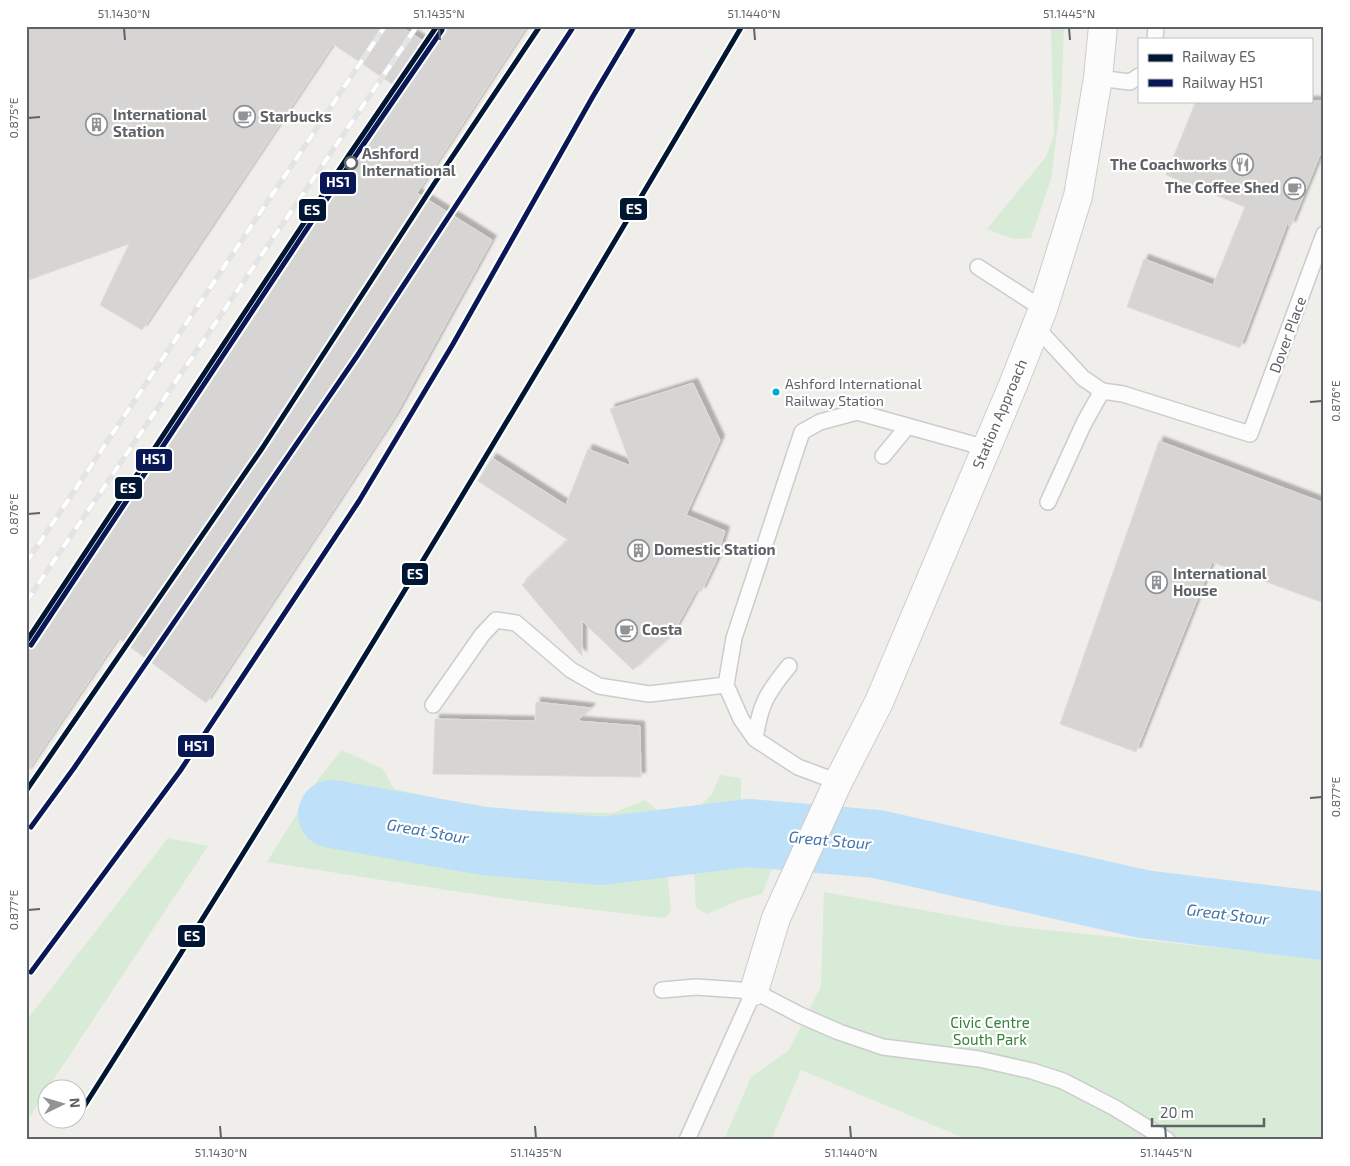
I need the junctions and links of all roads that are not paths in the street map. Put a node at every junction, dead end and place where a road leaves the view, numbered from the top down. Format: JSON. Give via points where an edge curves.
{"nodes":[{"id":1,"x":1103,"y":26,"type":"edge"},
{"id":2,"x":1138,"y":77,"type":"edge"},
{"id":3,"x":1098,"y":78,"type":"junction"},
{"id":4,"x":1324,"y":234,"type":"edge"},
{"id":5,"x":978,"y":267,"type":"dead end"},
{"id":6,"x":1040,"y":318,"type":"junction"},
{"id":7,"x":1102,"y":391,"type":"junction"},
{"id":8,"x":907,"y":427,"type":"junction"},
{"id":9,"x":986,"y":448,"type":"junction"},
{"id":10,"x":883,"y":456,"type":"dead end"},
{"id":11,"x":1048,"y":502,"type":"dead end"},
{"id":12,"x":789,"y":666,"type":"dead end"},
{"id":13,"x":726,"y":684,"type":"junction"},
{"id":14,"x":433,"y":705,"type":"dead end"},
{"id":15,"x":755,"y":739,"type":"junction"},
{"id":16,"x":836,"y":788,"type":"junction"},
{"id":17,"x":662,"y":990,"type":"dead end"},
{"id":18,"x":754,"y":991,"type":"junction"},
{"id":19,"x":687,"y":1140,"type":"edge"},
{"id":20,"x":1166,"y":1140,"type":"edge"}],
"edges":[{"from":1,"to":3,"type":"street","name":"Station Approach"},
{"from":2,"to":3,"type":"lane","via":[[1130,82]]},
{"from":3,"to":6,"type":"street","name":"Station Approach","via":[[1078,196]]},
{"from":4,"to":7,"type":"lane","name":"Dover Place","via":[[1250,434],[1123,394]]},
{"from":5,"to":6,"type":"lane"},
{"from":6,"to":7,"type":"lane","via":[[1083,378]]},
{"from":6,"to":9,"type":"street","name":"Station Approach"},
{"from":7,"to":11,"type":"lane"},
{"from":8,"to":9,"type":"lane"},
{"from":8,"to":10,"type":"lane"},
{"from":8,"to":13,"type":"lane","via":[[857,412],[820,422],[802,432],[734,638]]},
{"from":9,"to":16,"type":"street","name":"Station Approach","via":[[879,702]]},
{"from":12,"to":15,"type":"lane","via":[[770,689],[758,714]]},
{"from":13,"to":14,"type":"lane","via":[[649,694],[599,686],[571,670],[516,622],[496,620]]},
{"from":13,"to":15,"type":"lane","via":[[741,719]]},
{"from":15,"to":16,"type":"lane"},
{"from":16,"to":18,"type":"street","name":"Station Approach","via":[[776,918]]},
{"from":17,"to":18,"type":"lane","via":[[696,987]]},
{"from":18,"to":19,"type":"lane"},
{"from":18,"to":20,"type":"lane","via":[[839,1032],[883,1047],[979,1059],[1063,1081]]}]}
